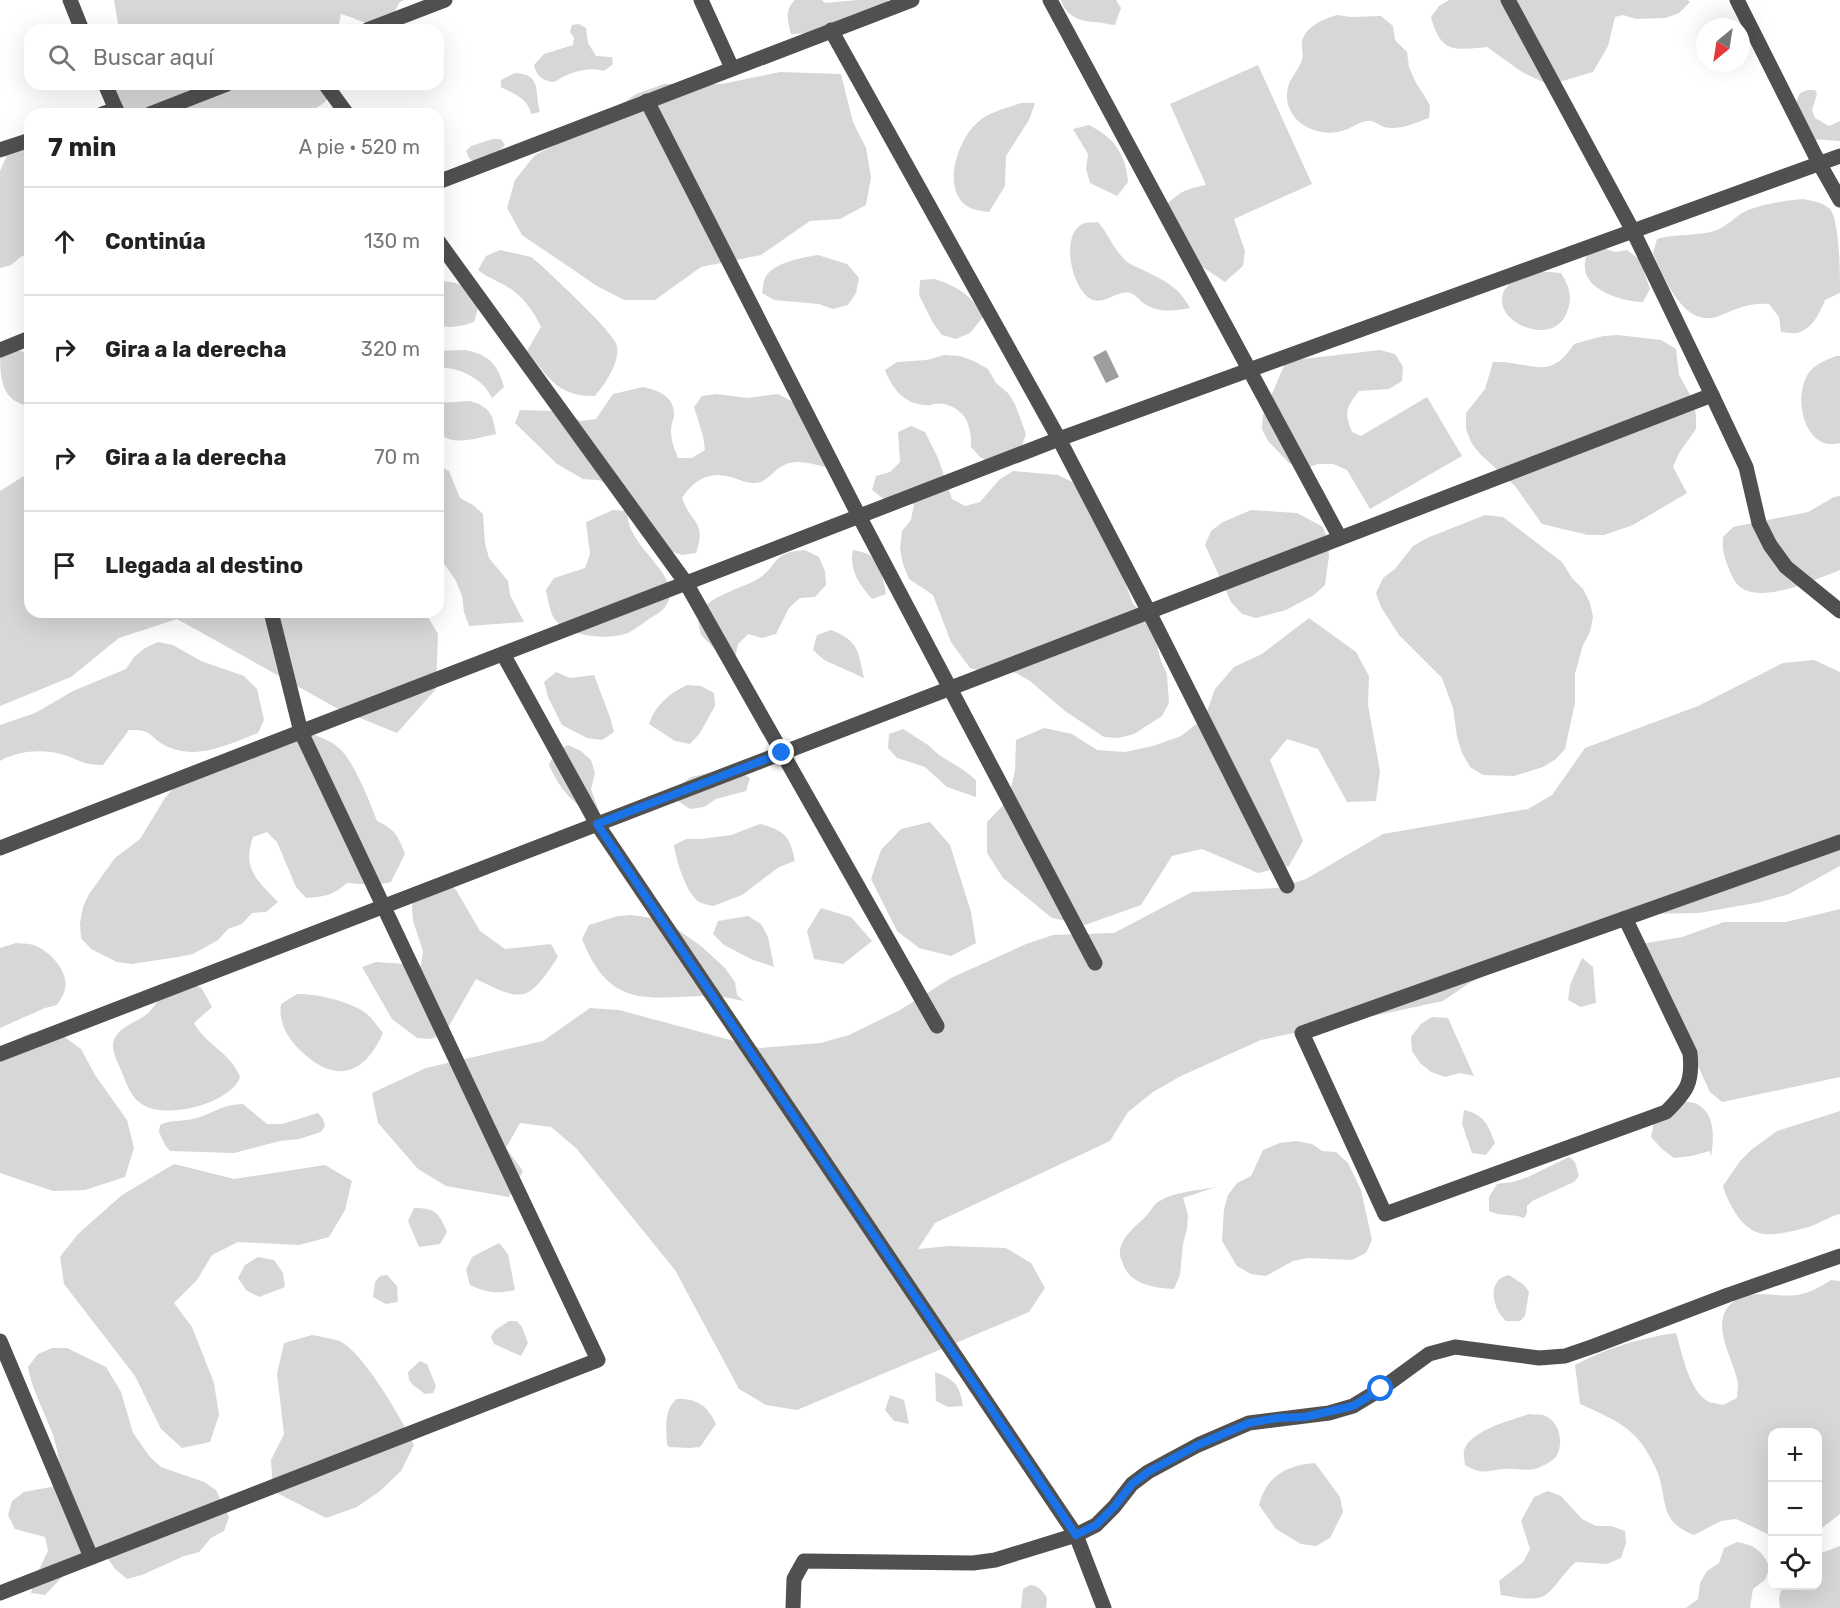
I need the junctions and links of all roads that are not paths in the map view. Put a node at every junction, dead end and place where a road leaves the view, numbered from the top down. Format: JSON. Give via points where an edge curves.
{"nodes":[{"id":1,"x":70,"y":0,"type":"edge"},
{"id":2,"x":445,"y":0,"type":"edge"},
{"id":3,"x":701,"y":0,"type":"edge"},
{"id":4,"x":912,"y":0,"type":"edge"},
{"id":5,"x":1050,"y":0,"type":"edge"},
{"id":6,"x":1508,"y":0,"type":"edge"},
{"id":7,"x":1737,"y":0,"type":"edge"},
{"id":8,"x":80,"y":24,"type":"edge"},
{"id":9,"x":383,"y":24,"type":"edge"},
{"id":10,"x":831,"y":30,"type":"junction"},
{"id":11,"x":732,"y":68,"type":"junction"},
{"id":12,"x":106,"y":90,"type":"edge"},
{"id":13,"x":212,"y":90,"type":"edge"},
{"id":14,"x":329,"y":90,"type":"edge"},
{"id":15,"x":647,"y":101,"type":"junction"},
{"id":16,"x":111,"y":108,"type":"edge"},
{"id":17,"x":165,"y":108,"type":"edge"},
{"id":18,"x":343,"y":108,"type":"edge"},
{"id":19,"x":24,"y":142,"type":"edge"},
{"id":20,"x":0,"y":150,"type":"edge"},
{"id":21,"x":1840,"y":156,"type":"edge"},
{"id":22,"x":1819,"y":163,"type":"junction"},
{"id":23,"x":444,"y":180,"type":"edge"},
{"id":24,"x":1840,"y":201,"type":"edge"},
{"id":25,"x":1633,"y":231,"type":"junction"},
{"id":26,"x":444,"y":249,"type":"edge"},
{"id":27,"x":24,"y":340,"type":"edge"},
{"id":28,"x":0,"y":350,"type":"edge"},
{"id":29,"x":1251,"y":369,"type":"junction"},
{"id":30,"x":1712,"y":395,"type":"junction"},
{"id":31,"x":1059,"y":439,"type":"junction"},
{"id":32,"x":859,"y":516,"type":"junction"},
{"id":33,"x":1340,"y":538,"type":"junction"},
{"id":34,"x":686,"y":583,"type":"junction"},
{"id":35,"x":1840,"y":611,"type":"edge"},
{"id":36,"x":1149,"y":612,"type":"junction"},
{"id":37,"x":272,"y":618,"type":"edge"},
{"id":38,"x":503,"y":654,"type":"junction"},
{"id":39,"x":950,"y":688,"type":"junction"},
{"id":40,"x":301,"y":732,"type":"junction"},
{"id":41,"x":782,"y":753,"type":"junction"},
{"id":42,"x":597,"y":824,"type":"junction"},
{"id":43,"x":1840,"y":842,"type":"edge"},
{"id":44,"x":0,"y":848,"type":"edge"},
{"id":45,"x":1287,"y":886,"type":"dead end"},
{"id":46,"x":384,"y":906,"type":"junction"},
{"id":47,"x":1625,"y":918,"type":"junction"},
{"id":48,"x":1095,"y":963,"type":"dead end"},
{"id":49,"x":937,"y":1026,"type":"dead end"},
{"id":50,"x":0,"y":1054,"type":"edge"},
{"id":51,"x":1840,"y":1256,"type":"edge"},
{"id":52,"x":1,"y":1347,"type":"edge"},
{"id":53,"x":1076,"y":1535,"type":"junction"},
{"id":54,"x":91,"y":1557,"type":"junction"},
{"id":55,"x":0,"y":1593,"type":"edge"},
{"id":56,"x":793,"y":1608,"type":"edge"},
{"id":57,"x":1104,"y":1608,"type":"edge"}],
"edges":[{"from":1,"to":8,"type":"street"},
{"from":2,"to":9,"type":"street"},
{"from":3,"to":11,"type":"street"},
{"from":4,"to":10,"type":"street"},
{"from":5,"to":29,"type":"street"},
{"from":6,"to":25,"type":"street"},
{"from":7,"to":22,"type":"street"},
{"from":10,"to":11,"type":"street"},
{"from":10,"to":31,"type":"street"},
{"from":11,"to":15,"type":"street"},
{"from":12,"to":16,"type":"street"},
{"from":13,"to":17,"type":"street"},
{"from":14,"to":18,"type":"street"},
{"from":15,"to":23,"type":"street"},
{"from":15,"to":32,"type":"street"},
{"from":19,"to":20,"type":"street"},
{"from":21,"to":22,"type":"street"},
{"from":22,"to":24,"type":"street"},
{"from":22,"to":25,"type":"street"},
{"from":25,"to":29,"type":"street"},
{"from":25,"to":30,"type":"street"},
{"from":26,"to":34,"type":"street"},
{"from":27,"to":28,"type":"street"},
{"from":29,"to":31,"type":"street"},
{"from":29,"to":33,"type":"street"},
{"from":30,"to":33,"type":"street"},
{"from":30,"to":35,"type":"street","via":[[1746,467],[1759,523],[1770,545],[1786,567]]},
{"from":31,"to":32,"type":"street"},
{"from":31,"to":36,"type":"street"},
{"from":32,"to":34,"type":"street"},
{"from":32,"to":39,"type":"street"},
{"from":33,"to":36,"type":"street"},
{"from":34,"to":38,"type":"street"},
{"from":34,"to":41,"type":"street"},
{"from":36,"to":39,"type":"street"},
{"from":36,"to":45,"type":"street"},
{"from":37,"to":40,"type":"street"},
{"from":38,"to":40,"type":"street"},
{"from":38,"to":42,"type":"street"},
{"from":39,"to":41,"type":"street"},
{"from":39,"to":48,"type":"street"},
{"from":40,"to":44,"type":"street"},
{"from":40,"to":46,"type":"street"},
{"from":41,"to":42,"type":"street"},
{"from":41,"to":49,"type":"street"},
{"from":42,"to":46,"type":"street"},
{"from":42,"to":53,"type":"street"},
{"from":43,"to":47,"type":"street"},
{"from":46,"to":50,"type":"street"},
{"from":46,"to":54,"type":"street","via":[[598,1360]]},
{"from":47,"to":47,"type":"street","via":[[1302,1033],[1385,1214],[1666,1112],[1683,1096],[1692,1072],[1690,1053]]},
{"from":51,"to":53,"type":"street","via":[[1565,1356],[1539,1358],[1455,1347],[1429,1354],[1353,1406],[1317,1415],[1249,1423],[1198,1445],[1148,1472],[1132,1484],[1096,1525]]},
{"from":52,"to":54,"type":"street"},
{"from":53,"to":56,"type":"street","via":[[973,1563],[804,1561],[794,1579]]},
{"from":53,"to":57,"type":"street"},
{"from":54,"to":55,"type":"street"}]}
